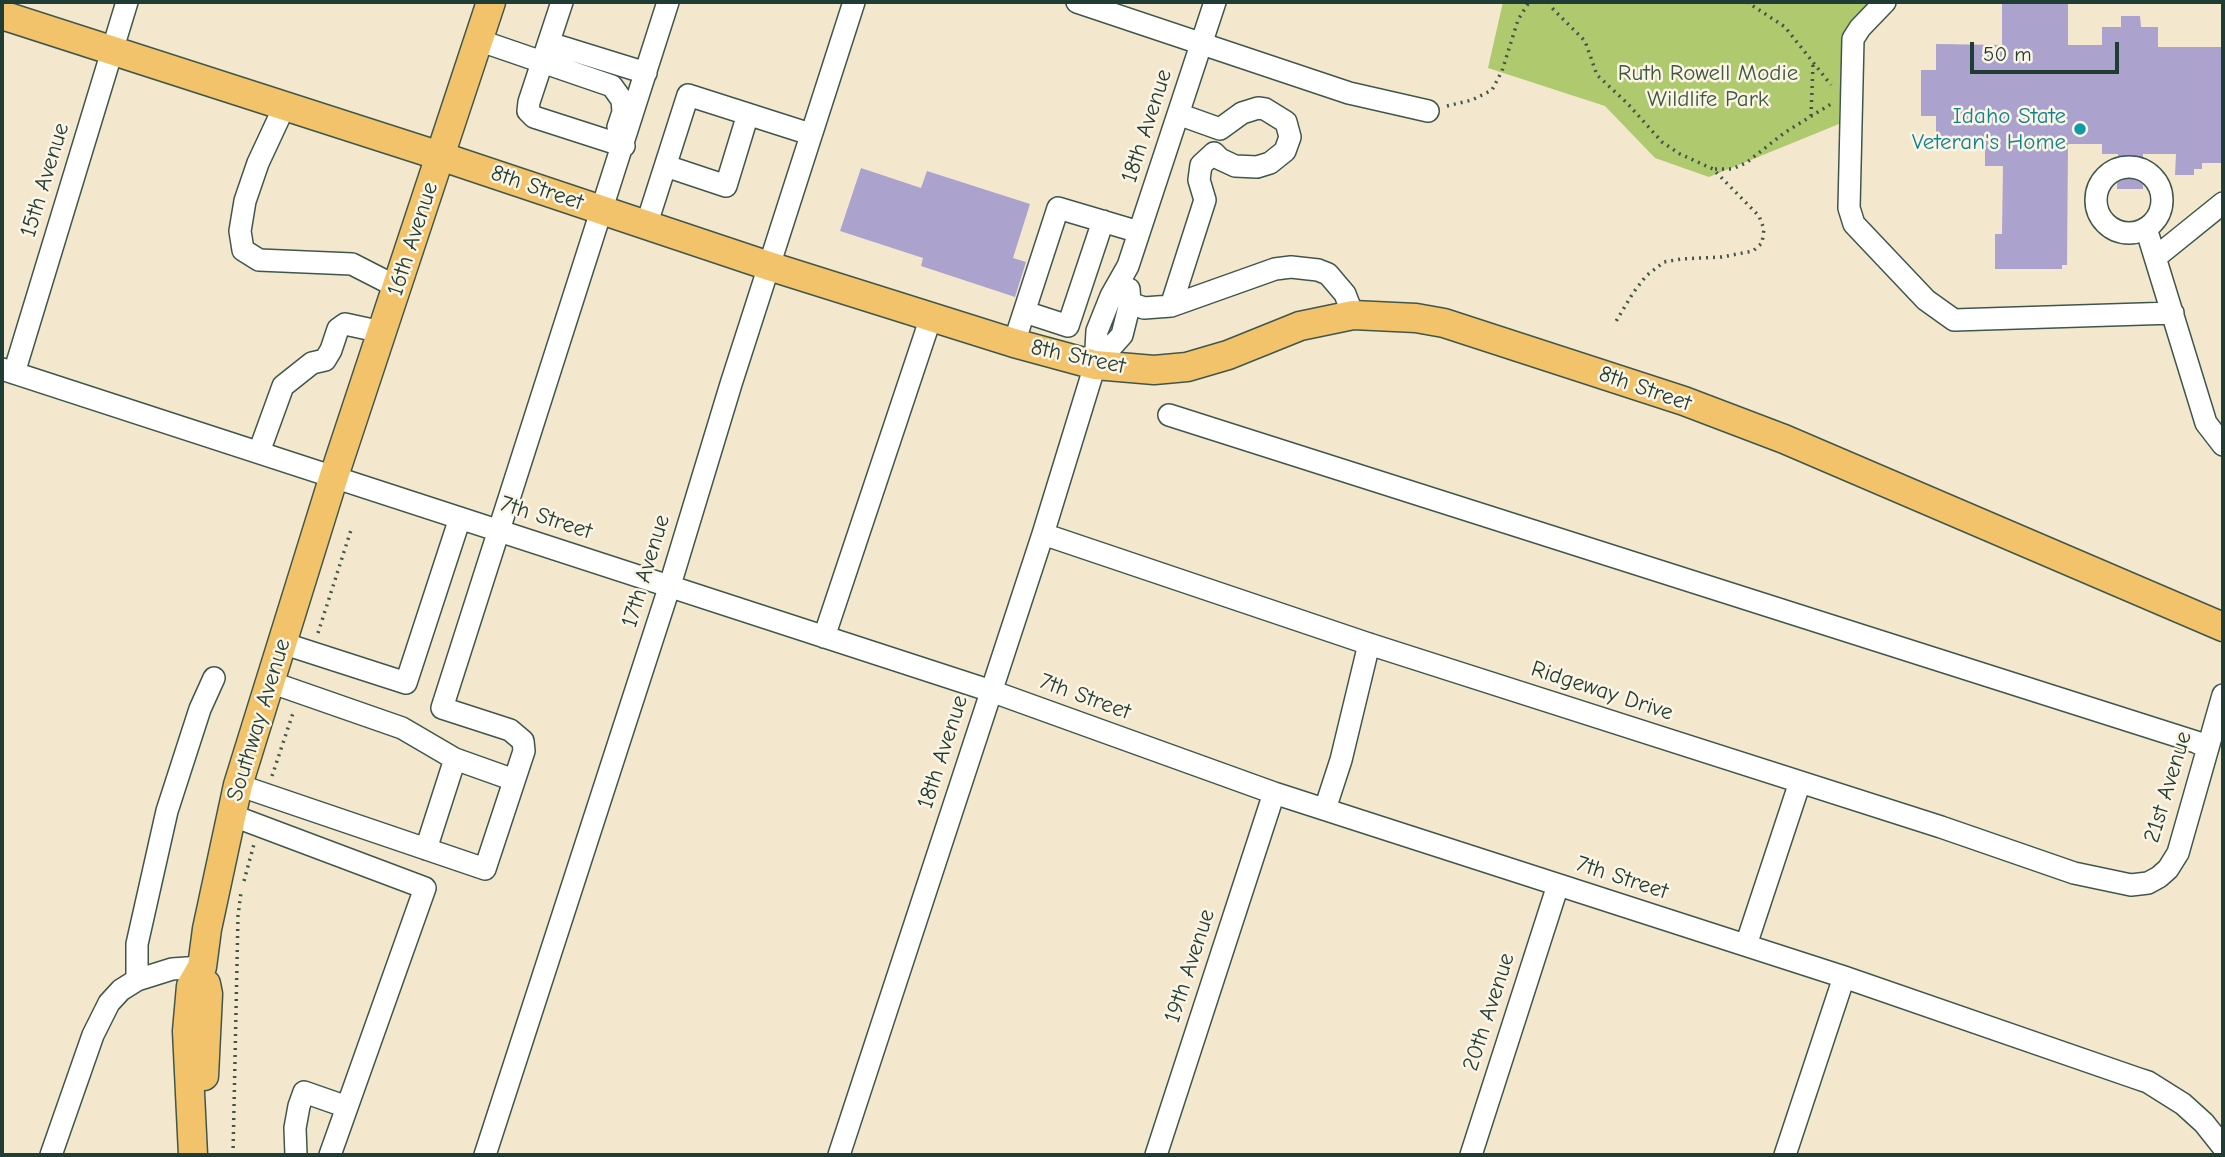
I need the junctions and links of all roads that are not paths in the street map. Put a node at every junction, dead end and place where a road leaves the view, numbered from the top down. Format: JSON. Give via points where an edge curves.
{"nodes":[{"id":1,"x":127,"y":2,"type":"edge"},
{"id":2,"x":491,"y":2,"type":"edge"},
{"id":3,"x":562,"y":2,"type":"edge"},
{"id":4,"x":668,"y":2,"type":"edge"},
{"id":5,"x":854,"y":2,"type":"edge"},
{"id":6,"x":1077,"y":2,"type":"edge"},
{"id":7,"x":1215,"y":2,"type":"edge"},
{"id":8,"x":1885,"y":2,"type":"edge"},
{"id":9,"x":2,"y":15,"type":"edge"},
{"id":10,"x":478,"y":40,"type":"junction"},
{"id":11,"x":1202,"y":43,"type":"junction"},
{"id":12,"x":112,"y":49,"type":"junction"},
{"id":13,"x":545,"y":52,"type":"junction"},
{"id":14,"x":646,"y":73,"type":"junction"},
{"id":15,"x":285,"y":105,"type":"junction"},
{"id":16,"x":1428,"y":111,"type":"road end"},
{"id":17,"x":748,"y":114,"type":"junction"},
{"id":18,"x":1178,"y":114,"type":"junction"},
{"id":19,"x":1220,"y":128,"type":"junction"},
{"id":20,"x":810,"y":134,"type":"junction"},
{"id":21,"x":618,"y":144,"type":"junction"},
{"id":22,"x":1214,"y":153,"type":"junction"},
{"id":23,"x":440,"y":156,"type":"junction"},
{"id":24,"x":666,"y":166,"type":"junction"},
{"id":25,"x":2223,"y":203,"type":"edge"},
{"id":26,"x":603,"y":211,"type":"junction"},
{"id":27,"x":1103,"y":221,"type":"junction"},
{"id":28,"x":646,"y":226,"type":"junction"},
{"id":29,"x":2146,"y":228,"type":"dead end"},
{"id":30,"x":1139,"y":232,"type":"junction"},
{"id":31,"x":2156,"y":257,"type":"junction"},
{"id":32,"x":769,"y":266,"type":"junction"},
{"id":33,"x":1128,"y":266,"type":"junction"},
{"id":34,"x":397,"y":287,"type":"junction"},
{"id":35,"x":1130,"y":303,"type":"junction"},
{"id":36,"x":1171,"y":306,"type":"junction"},
{"id":37,"x":1025,"y":312,"type":"junction"},
{"id":38,"x":2173,"y":313,"type":"junction"},
{"id":39,"x":1353,"y":315,"type":"junction"},
{"id":40,"x":931,"y":317,"type":"junction"},
{"id":41,"x":382,"y":332,"type":"junction"},
{"id":42,"x":1014,"y":343,"type":"junction"},
{"id":43,"x":1095,"y":365,"type":"junction"},
{"id":44,"x":8,"y":371,"type":"edge"},
{"id":45,"x":1168,"y":415,"type":"dead end"},
{"id":46,"x":2223,"y":446,"type":"edge"},
{"id":47,"x":259,"y":452,"type":"junction"},
{"id":48,"x":334,"y":476,"type":"junction"},
{"id":49,"x":460,"y":518,"type":"junction"},
{"id":50,"x":499,"y":531,"type":"junction"},
{"id":51,"x":1043,"y":534,"type":"junction"},
{"id":52,"x":670,"y":585,"type":"junction"},
{"id":53,"x":2223,"y":627,"type":"edge"},
{"id":54,"x":824,"y":636,"type":"junction"},
{"id":55,"x":282,"y":643,"type":"junction"},
{"id":56,"x":1369,"y":644,"type":"junction"},
{"id":57,"x":214,"y":678,"type":"dead end"},
{"id":58,"x":270,"y":682,"type":"junction"},
{"id":59,"x":991,"y":691,"type":"junction"},
{"id":60,"x":2223,"y":695,"type":"edge"},
{"id":61,"x":2208,"y":748,"type":"junction"},
{"id":62,"x":455,"y":759,"type":"junction"},
{"id":63,"x":514,"y":780,"type":"junction"},
{"id":64,"x":1800,"y":782,"type":"junction"},
{"id":65,"x":238,"y":785,"type":"junction"},
{"id":66,"x":1274,"y":793,"type":"junction"},
{"id":67,"x":1325,"y":809,"type":"junction"},
{"id":68,"x":231,"y":815,"type":"junction"},
{"id":69,"x":426,"y":849,"type":"junction"},
{"id":70,"x":2148,"y":883,"type":"joint"},
{"id":71,"x":1558,"y":885,"type":"junction"},
{"id":72,"x":1746,"y":946,"type":"junction"},
{"id":73,"x":202,"y":967,"type":"junction"},
{"id":74,"x":1844,"y":977,"type":"junction"},
{"id":75,"x":137,"y":979,"type":"junction"},
{"id":76,"x":346,"y":1107,"type":"junction"},
{"id":77,"x":2223,"y":1147,"type":"edge"},
{"id":78,"x":332,"y":1154,"type":"edge"},
{"id":79,"x":488,"y":1154,"type":"edge"},
{"id":80,"x":51,"y":1155,"type":"edge"},
{"id":81,"x":194,"y":1155,"type":"edge"},
{"id":82,"x":296,"y":1155,"type":"edge"},
{"id":83,"x":839,"y":1155,"type":"edge"},
{"id":84,"x":1156,"y":1155,"type":"edge"},
{"id":85,"x":1471,"y":1155,"type":"edge"},
{"id":86,"x":1785,"y":1155,"type":"edge"}],
"edges":[{"from":1,"to":12,"type":"street","name":"15th Avenue"},
{"from":2,"to":10,"type":"main road","name":"16th Avenue"},
{"from":3,"to":13,"type":"street"},
{"from":4,"to":14,"type":"street"},
{"from":5,"to":20,"type":"street","name":"17th Avenue"},
{"from":6,"to":11,"type":"street"},
{"from":7,"to":11,"type":"street","name":"18th Avenue"},
{"from":8,"to":38,"type":"street","via":[[1853,39],[1846,98],[1849,208],[1854,224],[1926,300],[1954,320]]},
{"from":9,"to":12,"type":"main road","name":"8th Street"},
{"from":10,"to":13,"type":"street"},
{"from":10,"to":23,"type":"main road","name":"16th Avenue"},
{"from":11,"to":16,"type":"street","via":[[1349,93]]},
{"from":11,"to":18,"type":"street","name":"18th Avenue"},
{"from":12,"to":15,"type":"main road","name":"8th Street"},
{"from":12,"to":44,"type":"street","name":"15th Avenue"},
{"from":13,"to":14,"type":"street"},
{"from":13,"to":21,"type":"street","via":[[618,92],[623,112]]},
{"from":13,"to":21,"type":"street","via":[[528,111],[534,117]]},
{"from":14,"to":21,"type":"street"},
{"from":15,"to":23,"type":"main road","name":"8th Street"},
{"from":15,"to":34,"type":"street","via":[[245,201],[240,231],[243,250],[259,260],[352,264]]},
{"from":17,"to":20,"type":"street"},
{"from":17,"to":24,"type":"street","via":[[688,95]]},
{"from":17,"to":24,"type":"street","via":[[726,186]]},
{"from":18,"to":19,"type":"street"},
{"from":18,"to":30,"type":"street","name":"18th Avenue"},
{"from":19,"to":22,"type":"street"},
{"from":19,"to":22,"type":"street","via":[[1258,108],[1286,122],[1290,136],[1286,151],[1257,167],[1228,164]]},
{"from":20,"to":32,"type":"street","name":"17th Avenue"},
{"from":21,"to":26,"type":"street"},
{"from":22,"to":36,"type":"street","via":[[1204,160],[1199,173],[1205,200]]},
{"from":23,"to":26,"type":"main road","name":"8th Street"},
{"from":23,"to":34,"type":"main road","name":"16th Avenue"},
{"from":24,"to":28,"type":"street"},
{"from":25,"to":31,"type":"street"},
{"from":26,"to":28,"type":"main road","name":"8th Street"},
{"from":26,"to":50,"type":"street"},
{"from":27,"to":30,"type":"street"},
{"from":27,"to":37,"type":"street","via":[[1058,208]]},
{"from":27,"to":37,"type":"street","via":[[1068,327]]},
{"from":28,"to":32,"type":"main road","name":"8th Street"},
{"from":29,"to":31,"type":"street"},
{"from":30,"to":33,"type":"street","name":"18th Avenue"},
{"from":31,"to":38,"type":"street"},
{"from":32,"to":40,"type":"main road","name":"8th Street"},
{"from":32,"to":52,"type":"street","name":"17th Avenue"},
{"from":33,"to":35,"type":"street","name":"18th Avenue"},
{"from":33,"to":43,"type":"street","name":"18th Avenue","via":[[1097,331]]},
{"from":34,"to":41,"type":"main road","name":"16th Avenue"},
{"from":35,"to":36,"type":"street","via":[[1144,308]]},
{"from":35,"to":43,"type":"street","name":"18th Avenue","via":[[1122,335]]},
{"from":36,"to":39,"type":"street","via":[[1291,267],[1328,274],[1345,294]]},
{"from":37,"to":42,"type":"street"},
{"from":38,"to":46,"type":"street","via":[[2206,423]]},
{"from":39,"to":43,"type":"main road","name":"8th Street","via":[[1300,326],[1187,366],[1154,370]]},
{"from":39,"to":53,"type":"main road","name":"8th Street","via":[[1444,323],[1684,401],[1784,439]]},
{"from":40,"to":42,"type":"main road","name":"8th Street"},
{"from":40,"to":54,"type":"street"},
{"from":41,"to":47,"type":"street","via":[[345,324],[338,329],[325,360],[312,363],[283,386]]},
{"from":41,"to":48,"type":"main road","name":"16th Avenue"},
{"from":42,"to":43,"type":"main road","name":"8th Street"},
{"from":43,"to":51,"type":"street","name":"18th Avenue"},
{"from":44,"to":47,"type":"street","name":"7th Street"},
{"from":45,"to":61,"type":"street"},
{"from":47,"to":48,"type":"street","name":"7th Street"},
{"from":48,"to":49,"type":"street","name":"7th Street"},
{"from":48,"to":55,"type":"main road","name":"Southway Avenue"},
{"from":49,"to":50,"type":"street","name":"7th Street"},
{"from":49,"to":55,"type":"street","via":[[406,682]]},
{"from":50,"to":52,"type":"street","name":"7th Street"},
{"from":50,"to":63,"type":"street","via":[[442,708],[510,730],[523,741]]},
{"from":51,"to":56,"type":"street","name":"Ridgeway Drive"},
{"from":51,"to":59,"type":"street","name":"18th Avenue"},
{"from":52,"to":54,"type":"street","name":"7th Street"},
{"from":52,"to":79,"type":"street","name":"17th Avenue"},
{"from":54,"to":59,"type":"street","name":"7th Street"},
{"from":55,"to":58,"type":"main road","name":"Southway Avenue"},
{"from":56,"to":64,"type":"street","name":"Ridgeway Drive"},
{"from":56,"to":67,"type":"street"},
{"from":57,"to":75,"type":"street","via":[[166,811],[137,944]]},
{"from":58,"to":62,"type":"street","via":[[402,728]]},
{"from":58,"to":65,"type":"main road","name":"Southway Avenue"},
{"from":59,"to":66,"type":"street","name":"7th Street"},
{"from":59,"to":83,"type":"street","name":"18th Avenue"},
{"from":60,"to":61,"type":"street","name":"21st Avenue"},
{"from":61,"to":70,"type":"street","name":"21st Avenue","via":[[2178,853],[2168,869]]},
{"from":62,"to":63,"type":"street"},
{"from":62,"to":69,"type":"street"},
{"from":63,"to":69,"type":"street","via":[[485,869]]},
{"from":64,"to":70,"type":"street","name":"Ridgeway Drive","via":[[2074,873],[2131,885]]},
{"from":64,"to":72,"type":"street"},
{"from":65,"to":68,"type":"main road","name":"Southway Avenue"},
{"from":65,"to":69,"type":"street"},
{"from":66,"to":67,"type":"street","name":"7th Street"},
{"from":66,"to":84,"type":"street","name":"19th Avenue"},
{"from":67,"to":71,"type":"street","name":"7th Street"},
{"from":68,"to":73,"type":"main road","name":"Southway Avenue"},
{"from":68,"to":76,"type":"street","via":[[425,888]]},
{"from":71,"to":72,"type":"street","name":"7th Street"},
{"from":71,"to":85,"type":"street","name":"20th Avenue"},
{"from":72,"to":74,"type":"street","name":"7th Street"},
{"from":73,"to":75,"type":"street"},
{"from":73,"to":81,"type":"main road","name":"Southway Avenue","via":[[208,1021]]},
{"from":74,"to":77,"type":"street","name":"7th Street","via":[[2148,1082],[2204,1122]]},
{"from":74,"to":86,"type":"street"},
{"from":75,"to":80,"type":"street","via":[[121,990],[99,1020]]},
{"from":76,"to":78,"type":"street"},
{"from":76,"to":82,"type":"street","via":[[304,1092],[295,1128]]}]}
